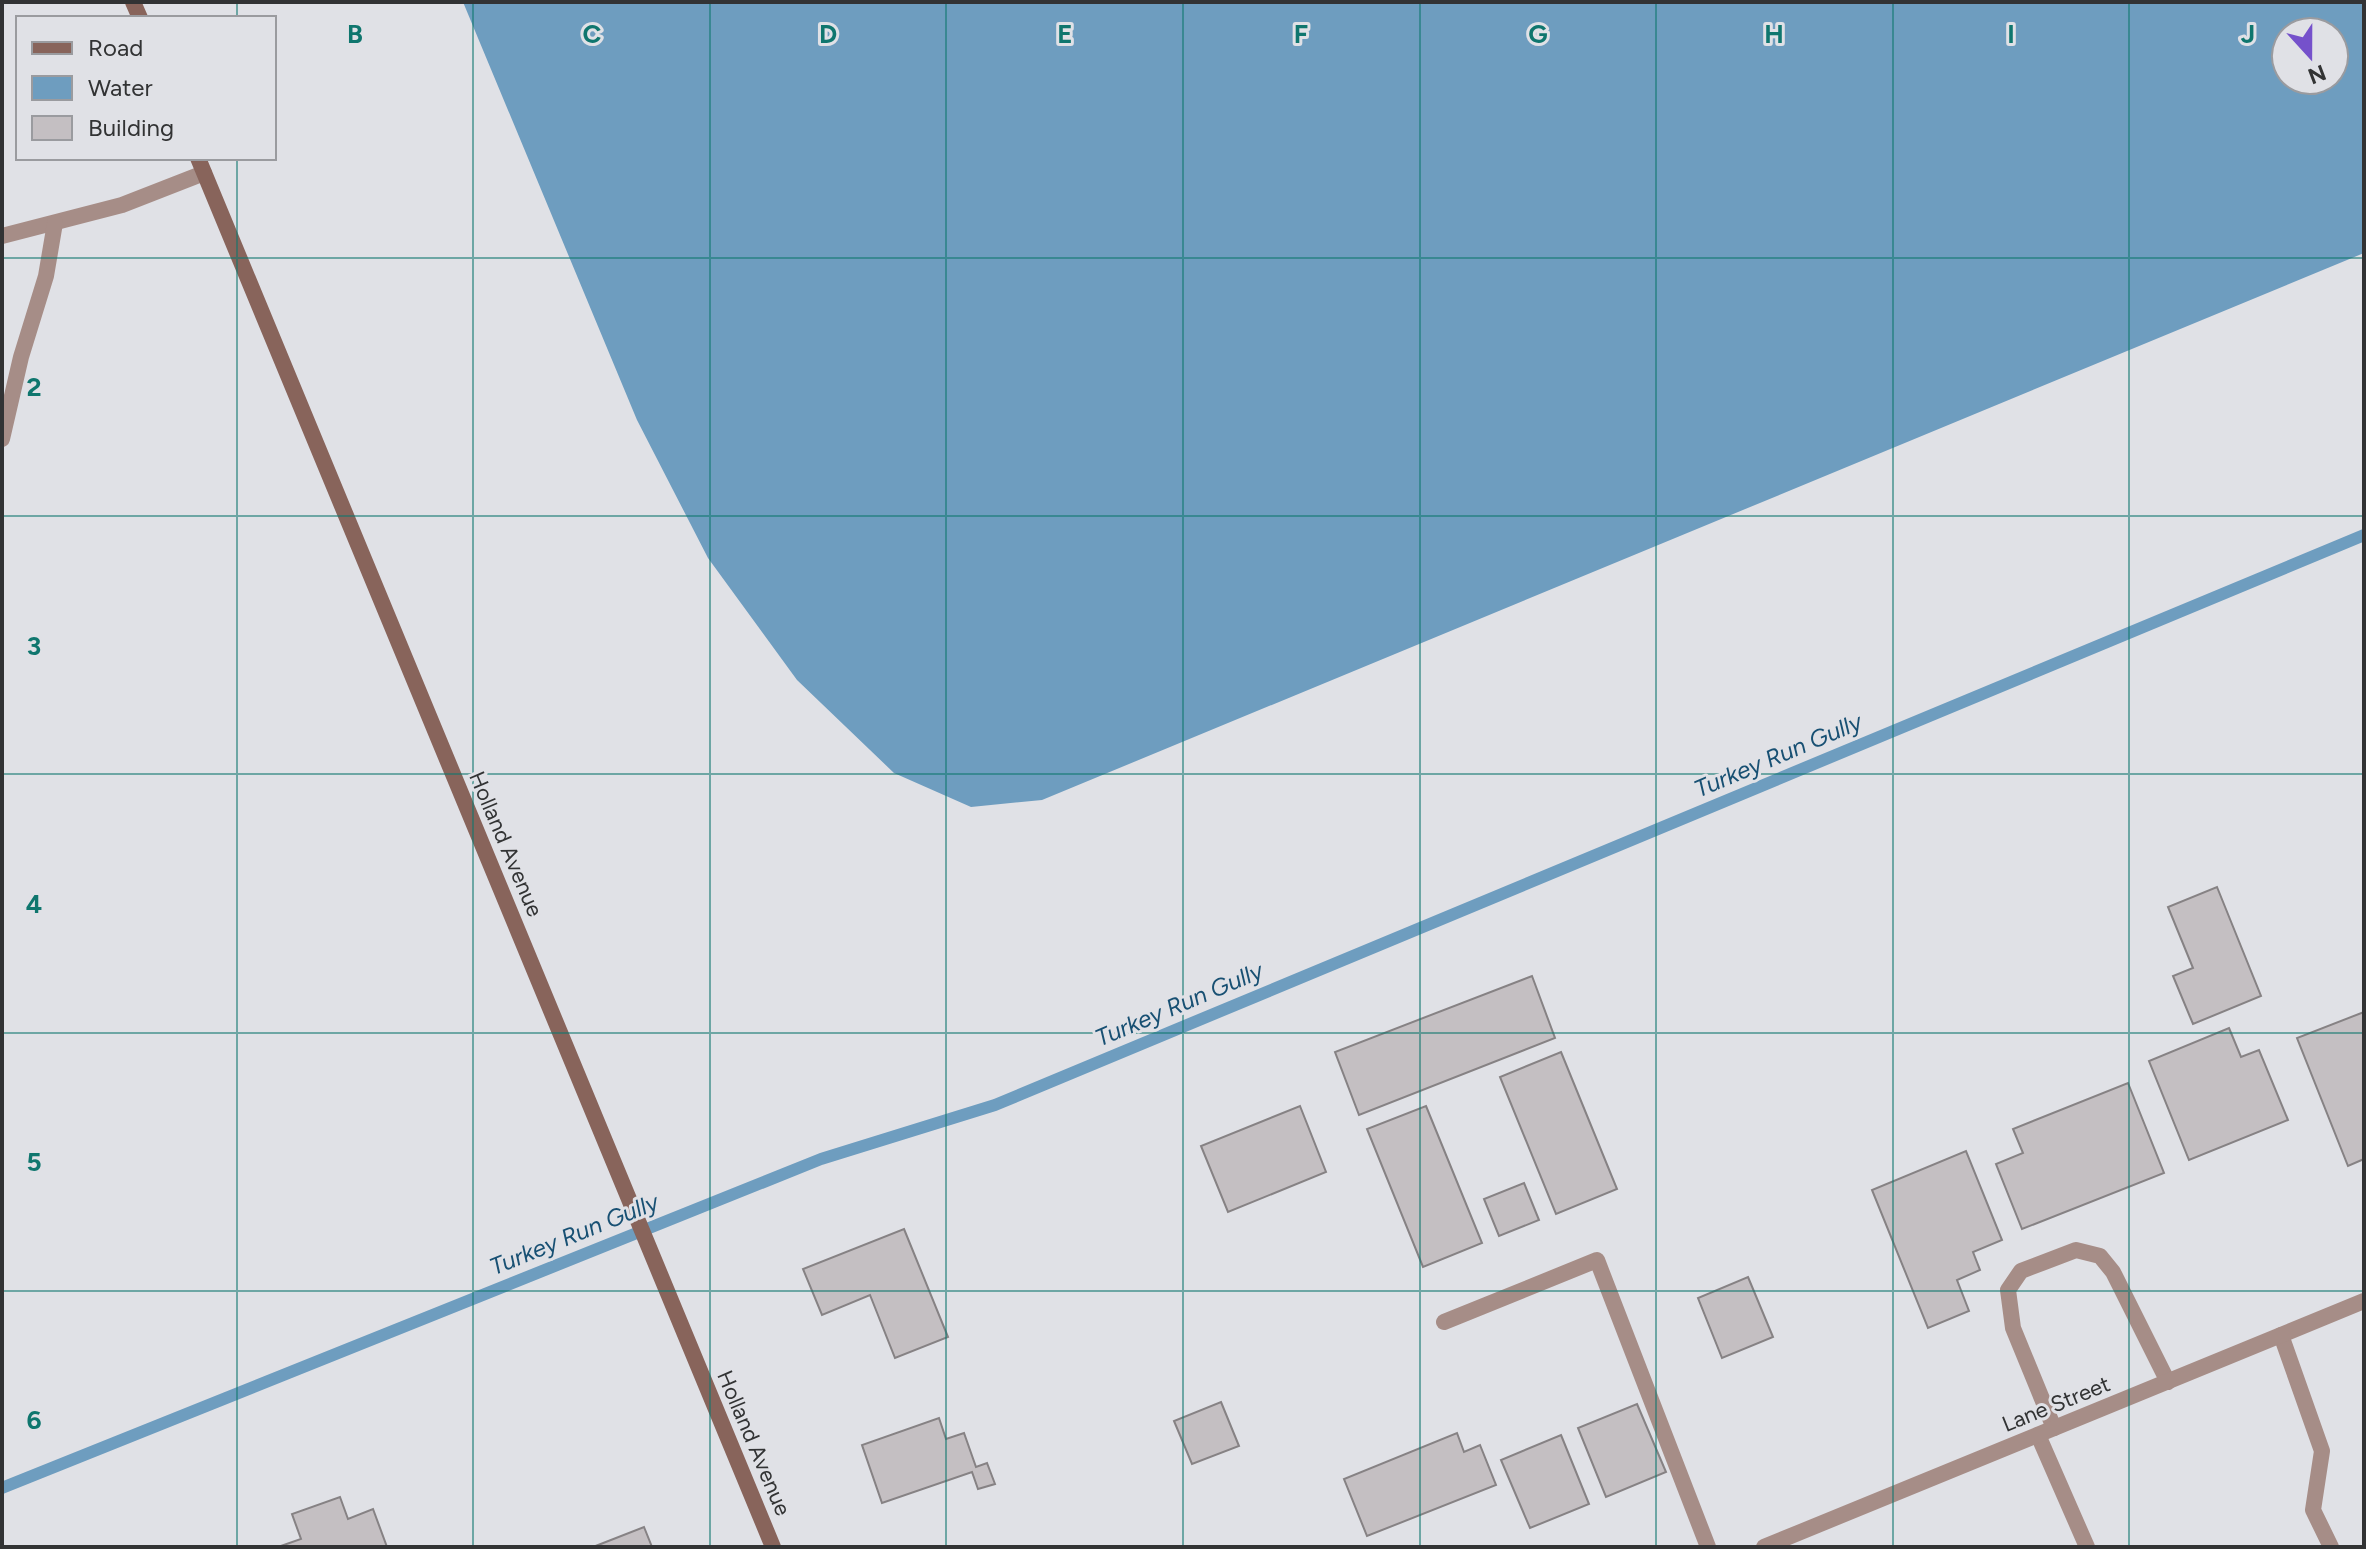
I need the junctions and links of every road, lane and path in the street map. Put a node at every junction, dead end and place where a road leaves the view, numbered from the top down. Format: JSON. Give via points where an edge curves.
{"nodes":[{"id":1,"x":201,"y":166,"type":"edge"},
{"id":2,"x":55,"y":223,"type":"junction"},
{"id":3,"x":2,"y":236,"type":"edge"},
{"id":4,"x":2,"y":439,"type":"edge"},
{"id":5,"x":2364,"y":1301,"type":"edge"},
{"id":6,"x":1444,"y":1322,"type":"dead end"},
{"id":7,"x":2281,"y":1335,"type":"junction"},
{"id":8,"x":2168,"y":1382,"type":"junction"},
{"id":9,"x":2046,"y":1431,"type":"junction"},
{"id":10,"x":773,"y":1547,"type":"edge"},
{"id":11,"x":1708,"y":1547,"type":"edge"},
{"id":12,"x":1764,"y":1547,"type":"edge"},
{"id":13,"x":2087,"y":1547,"type":"edge"},
{"id":14,"x":2331,"y":1547,"type":"edge"}],
"edges":[{"from":1,"to":2,"type":"street","via":[[122,205]]},
{"from":1,"to":10,"type":"main road","name":"Holland Avenue"},
{"from":2,"to":3,"type":"street"},
{"from":2,"to":4,"type":"street"},
{"from":5,"to":7,"type":"street","name":"Lane Street"},
{"from":6,"to":11,"type":"street","via":[[1597,1260]]},
{"from":7,"to":8,"type":"street","name":"Lane Street"},
{"from":7,"to":14,"type":"street","via":[[2322,1451],[2313,1510]]},
{"from":8,"to":9,"type":"street","name":"Lane Street"},
{"from":8,"to":9,"type":"street","via":[[2100,1256],[2076,1250],[2021,1271],[2008,1290],[2013,1328]]},
{"from":9,"to":12,"type":"street","name":"Lane Street"},
{"from":9,"to":13,"type":"street"}]}
